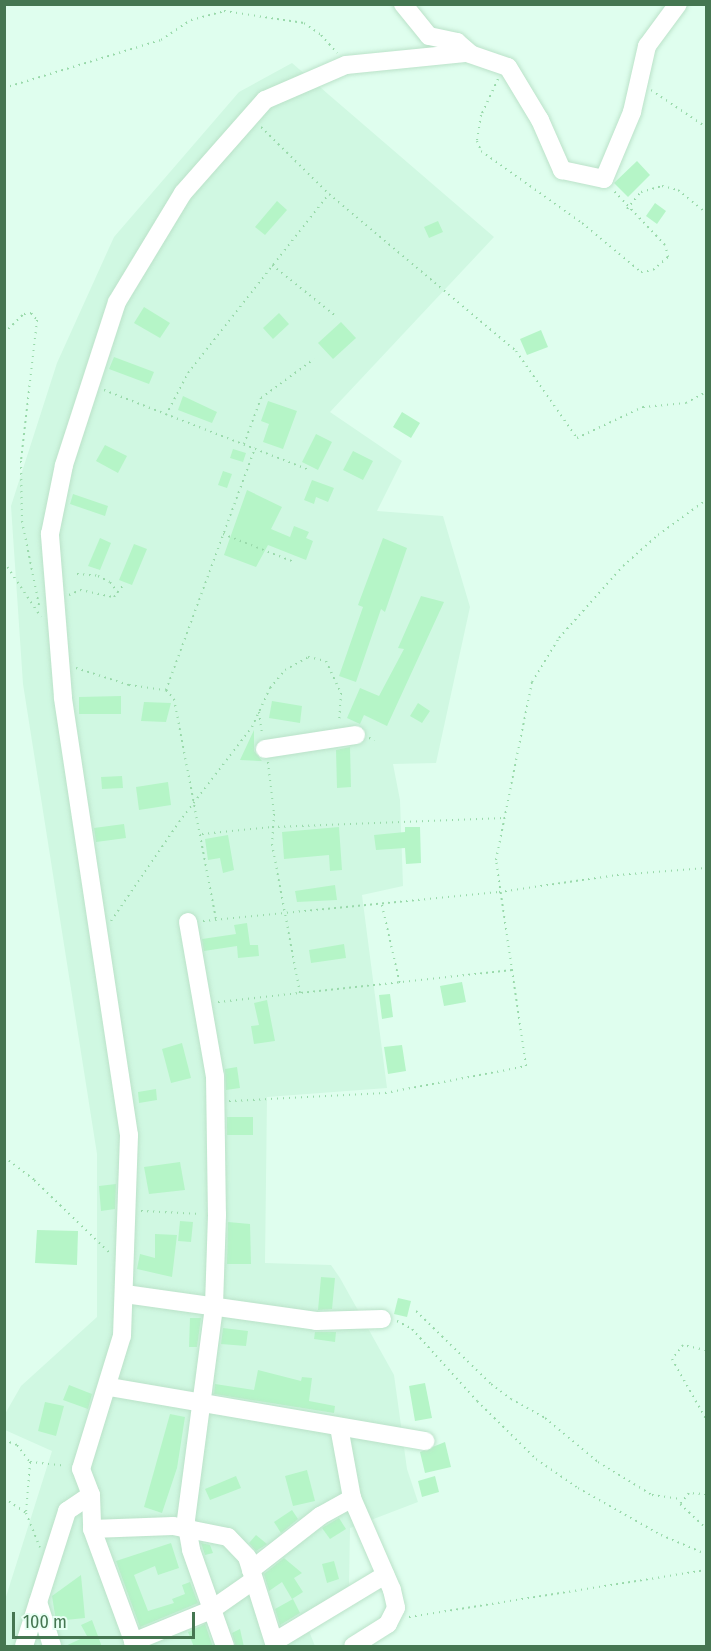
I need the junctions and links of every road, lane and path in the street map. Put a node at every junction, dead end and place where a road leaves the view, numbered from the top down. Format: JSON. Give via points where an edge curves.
{"nodes":[{"id":1,"x":403,"y":4,"type":"edge"},
{"id":2,"x":678,"y":4,"type":"edge"},
{"id":3,"x":471,"y":54,"type":"junction"},
{"id":4,"x":346,"y":65,"type":"junction"},
{"id":5,"x":504,"y":66,"type":"junction"},
{"id":6,"x":639,"y":81,"type":"junction"},
{"id":7,"x":4,"y":88,"type":"edge"},
{"id":8,"x":250,"y":117,"type":"junction"},
{"id":9,"x":706,"y":127,"type":"edge"},
{"id":10,"x":604,"y":179,"type":"junction"},
{"id":11,"x":329,"y":194,"type":"junction"},
{"id":12,"x":627,"y":210,"type":"junction"},
{"id":13,"x":706,"y":213,"type":"edge"},
{"id":14,"x":272,"y":265,"type":"junction"},
{"id":15,"x":337,"y":317,"type":"dead end"},
{"id":16,"x":4,"y":333,"type":"edge"},
{"id":17,"x":314,"y":359,"type":"dead end"},
{"id":18,"x":90,"y":385,"type":"junction"},
{"id":19,"x":706,"y":392,"type":"edge"},
{"id":20,"x":166,"y":415,"type":"junction"},
{"id":21,"x":244,"y":444,"type":"junction"},
{"id":22,"x":255,"y":448,"type":"junction"},
{"id":23,"x":307,"y":469,"type":"dead end"},
{"id":24,"x":706,"y":500,"type":"edge"},
{"id":25,"x":223,"y":534,"type":"junction"},
{"id":26,"x":4,"y":562,"type":"edge"},
{"id":27,"x":294,"y":562,"type":"dead end"},
{"id":28,"x":77,"y":574,"type":"dead end"},
{"id":29,"x":124,"y":584,"type":"dead end"},
{"id":30,"x":119,"y":594,"type":"junction"},
{"id":31,"x":66,"y":596,"type":"dead end"},
{"id":32,"x":49,"y":622,"type":"junction"},
{"id":33,"x":62,"y":664,"type":"junction"},
{"id":34,"x":165,"y":690,"type":"junction"},
{"id":35,"x":259,"y":712,"type":"junction"},
{"id":36,"x":356,"y":735,"type":"junction"},
{"id":37,"x":375,"y":740,"type":"dead end"},
{"id":38,"x":265,"y":749,"type":"junction"},
{"id":39,"x":196,"y":802,"type":"junction"},
{"id":40,"x":505,"y":818,"type":"junction"},
{"id":41,"x":272,"y":827,"type":"junction"},
{"id":42,"x":201,"y":834,"type":"junction"},
{"id":43,"x":706,"y":868,"type":"edge"},
{"id":44,"x":499,"y":892,"type":"junction"},
{"id":45,"x":382,"y":905,"type":"junction"},
{"id":46,"x":284,"y":914,"type":"junction"},
{"id":47,"x":216,"y":920,"type":"junction"},
{"id":48,"x":188,"y":922,"type":"joint"},
{"id":49,"x":100,"y":938,"type":"junction"},
{"id":50,"x":514,"y":970,"type":"junction"},
{"id":51,"x":400,"y":984,"type":"junction"},
{"id":52,"x":300,"y":994,"type":"junction"},
{"id":53,"x":203,"y":1003,"type":"junction"},
{"id":54,"x":216,"y":1102,"type":"junction"},
{"id":55,"x":4,"y":1157,"type":"edge"},
{"id":56,"x":126,"y":1210,"type":"junction"},
{"id":57,"x":217,"y":1215,"type":"junction"},
{"id":58,"x":126,"y":1264,"type":"junction"},
{"id":59,"x":124,"y":1294,"type":"junction"},
{"id":60,"x":214,"y":1307,"type":"junction"},
{"id":61,"x":416,"y":1311,"type":"dead end"},
{"id":62,"x":382,"y":1319,"type":"joint"},
{"id":63,"x":706,"y":1350,"type":"edge"},
{"id":64,"x":109,"y":1387,"type":"junction"},
{"id":65,"x":200,"y":1405,"type":"junction"},
{"id":66,"x":706,"y":1419,"type":"edge"},
{"id":67,"x":339,"y":1427,"type":"junction"},
{"id":68,"x":4,"y":1440,"type":"edge"},
{"id":69,"x":425,"y":1441,"type":"dead end"},
{"id":70,"x":30,"y":1462,"type":"junction"},
{"id":71,"x":81,"y":1469,"type":"junction"},
{"id":72,"x":706,"y":1494,"type":"edge"},
{"id":73,"x":91,"y":1495,"type":"junction"},
{"id":74,"x":4,"y":1498,"type":"edge"},
{"id":75,"x":352,"y":1498,"type":"junction"},
{"id":76,"x":681,"y":1499,"type":"junction"},
{"id":77,"x":26,"y":1513,"type":"junction"},
{"id":78,"x":187,"y":1527,"type":"junction"},
{"id":79,"x":706,"y":1528,"type":"edge"},
{"id":80,"x":92,"y":1529,"type":"junction"},
{"id":81,"x":706,"y":1554,"type":"edge"},
{"id":82,"x":50,"y":1565,"type":"junction"},
{"id":83,"x":706,"y":1570,"type":"edge"},
{"id":84,"x":252,"y":1575,"type":"junction"},
{"id":85,"x":385,"y":1575,"type":"junction"},
{"id":86,"x":38,"y":1602,"type":"junction"},
{"id":87,"x":211,"y":1610,"type":"junction"},
{"id":88,"x":392,"y":1620,"type":"junction"},
{"id":89,"x":134,"y":1644,"type":"edge"},
{"id":90,"x":274,"y":1644,"type":"edge"},
{"id":91,"x":24,"y":1647,"type":"edge"},
{"id":92,"x":52,"y":1647,"type":"edge"},
{"id":93,"x":225,"y":1647,"type":"edge"},
{"id":94,"x":353,"y":1647,"type":"edge"}],
"edges":[{"from":1,"to":3,"type":"street","via":[[429,36],[457,42]]},
{"from":2,"to":6,"type":"street","via":[[647,46]]},
{"from":3,"to":4,"type":"street"},
{"from":3,"to":5,"type":"street"},
{"from":4,"to":7,"type":"path","via":[[321,35],[304,23],[224,11],[191,20],[161,40]]},
{"from":4,"to":8,"type":"street","via":[[265,100]]},
{"from":5,"to":10,"type":"street","via":[[540,120],[562,170]]},
{"from":5,"to":12,"type":"path","via":[[481,115],[477,141],[481,151],[647,272],[662,264],[668,250]]},
{"from":6,"to":9,"type":"path"},
{"from":6,"to":10,"type":"street","via":[[632,112]]},
{"from":8,"to":11,"type":"path"},
{"from":8,"to":18,"type":"street","via":[[183,193],[117,302]]},
{"from":10,"to":12,"type":"path"},
{"from":11,"to":14,"type":"path"},
{"from":11,"to":19,"type":"path","via":[[510,345],[549,392],[577,438],[643,407],[686,403]]},
{"from":12,"to":13,"type":"path","via":[[641,192],[662,186],[678,190]]},
{"from":14,"to":15,"type":"path"},
{"from":14,"to":20,"type":"path","via":[[188,373]]},
{"from":16,"to":32,"type":"path","via":[[24,314],[31,313],[37,320],[21,461],[22,521]]},
{"from":17,"to":21,"type":"path","via":[[261,398]]},
{"from":18,"to":20,"type":"path"},
{"from":18,"to":32,"type":"street","via":[[64,465],[50,534]]},
{"from":20,"to":21,"type":"path"},
{"from":21,"to":22,"type":"path"},
{"from":22,"to":23,"type":"path"},
{"from":22,"to":25,"type":"path"},
{"from":24,"to":40,"type":"path","via":[[642,547],[548,652],[532,681]]},
{"from":25,"to":27,"type":"path"},
{"from":25,"to":34,"type":"path"},
{"from":26,"to":32,"type":"path"},
{"from":28,"to":30,"type":"path","via":[[98,576],[110,582]]},
{"from":29,"to":30,"type":"path"},
{"from":30,"to":31,"type":"path","via":[[114,597],[80,590]]},
{"from":32,"to":33,"type":"street"},
{"from":33,"to":34,"type":"path","via":[[129,685]]},
{"from":33,"to":49,"type":"street"},
{"from":34,"to":39,"type":"path","via":[[179,709]]},
{"from":35,"to":36,"type":"path","via":[[270,688],[285,670],[302,658],[321,658],[339,687],[340,726]]},
{"from":35,"to":38,"type":"path"},
{"from":35,"to":39,"type":"path"},
{"from":36,"to":37,"type":"path"},
{"from":36,"to":38,"type":"street"},
{"from":38,"to":41,"type":"path"},
{"from":39,"to":42,"type":"path"},
{"from":39,"to":49,"type":"path"},
{"from":40,"to":41,"type":"path"},
{"from":40,"to":44,"type":"path","via":[[496,860]]},
{"from":41,"to":42,"type":"path"},
{"from":41,"to":46,"type":"path"},
{"from":42,"to":47,"type":"path"},
{"from":43,"to":44,"type":"path","via":[[617,875]]},
{"from":44,"to":45,"type":"path"},
{"from":44,"to":50,"type":"path"},
{"from":45,"to":46,"type":"path"},
{"from":45,"to":51,"type":"path"},
{"from":46,"to":47,"type":"path"},
{"from":46,"to":52,"type":"path"},
{"from":47,"to":48,"type":"path"},
{"from":48,"to":53,"type":"street"},
{"from":49,"to":56,"type":"street","via":[[129,1135]]},
{"from":50,"to":51,"type":"path"},
{"from":50,"to":54,"type":"path","via":[[526,1066],[385,1093]]},
{"from":51,"to":52,"type":"path"},
{"from":52,"to":53,"type":"path"},
{"from":53,"to":54,"type":"street"},
{"from":54,"to":57,"type":"street"},
{"from":55,"to":58,"type":"path"},
{"from":56,"to":57,"type":"path"},
{"from":56,"to":58,"type":"street"},
{"from":57,"to":60,"type":"street"},
{"from":58,"to":59,"type":"street"},
{"from":59,"to":60,"type":"street"},
{"from":59,"to":64,"type":"street","via":[[122,1336]]},
{"from":60,"to":62,"type":"street","via":[[316,1321]]},
{"from":60,"to":65,"type":"street"},
{"from":61,"to":76,"type":"path","via":[[491,1384],[545,1418],[598,1462],[652,1495]]},
{"from":62,"to":81,"type":"path","via":[[412,1329],[536,1459],[661,1535]]},
{"from":63,"to":66,"type":"path","via":[[683,1345],[672,1359]]},
{"from":64,"to":65,"type":"street"},
{"from":64,"to":71,"type":"street"},
{"from":65,"to":67,"type":"street"},
{"from":65,"to":78,"type":"street"},
{"from":67,"to":69,"type":"street"},
{"from":67,"to":75,"type":"street"},
{"from":68,"to":70,"type":"path","via":[[17,1445]]},
{"from":70,"to":71,"type":"path"},
{"from":70,"to":77,"type":"path"},
{"from":71,"to":73,"type":"street"},
{"from":72,"to":76,"type":"path","via":[[689,1493]]},
{"from":73,"to":80,"type":"street"},
{"from":73,"to":82,"type":"street","via":[[67,1511]]},
{"from":74,"to":77,"type":"path"},
{"from":75,"to":84,"type":"street","via":[[326,1512]]},
{"from":75,"to":85,"type":"street"},
{"from":76,"to":79,"type":"path","via":[[682,1509]]},
{"from":77,"to":82,"type":"path"},
{"from":78,"to":80,"type":"street"},
{"from":78,"to":84,"type":"street","via":[[228,1537],[242,1549]]},
{"from":78,"to":87,"type":"street"},
{"from":80,"to":89,"type":"street"},
{"from":82,"to":86,"type":"street"},
{"from":83,"to":88,"type":"path"},
{"from":84,"to":87,"type":"street"},
{"from":84,"to":90,"type":"street"},
{"from":85,"to":88,"type":"street","via":[[396,1608]]},
{"from":85,"to":90,"type":"street"},
{"from":86,"to":91,"type":"street"},
{"from":86,"to":92,"type":"street"},
{"from":87,"to":89,"type":"street"},
{"from":87,"to":93,"type":"street"},
{"from":88,"to":94,"type":"street"}]}
